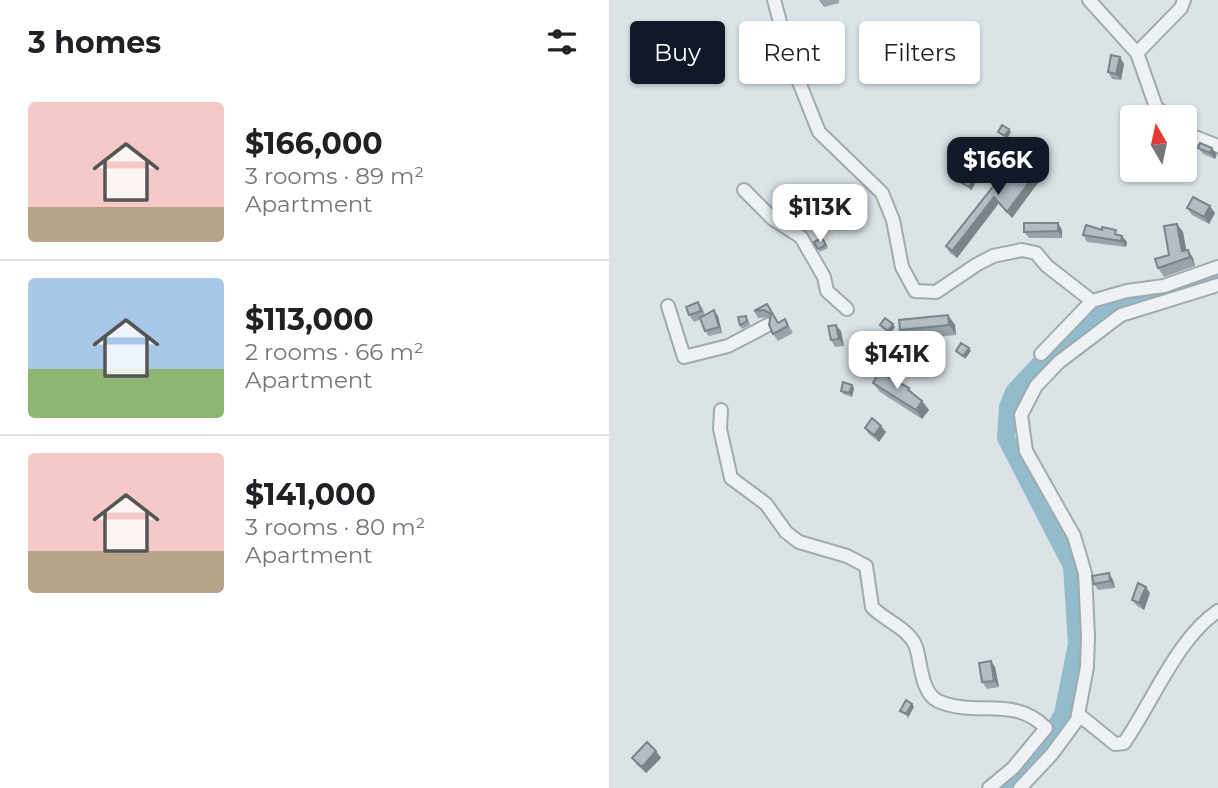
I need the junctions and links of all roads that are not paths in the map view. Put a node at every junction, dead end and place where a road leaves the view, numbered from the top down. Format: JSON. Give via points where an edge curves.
{"nodes":[{"id":1,"x":774,"y":0,"type":"edge"},
{"id":2,"x":1089,"y":0,"type":"edge"},
{"id":3,"x":1184,"y":0,"type":"edge"},
{"id":4,"x":1137,"y":53,"type":"junction"},
{"id":5,"x":1155,"y":105,"type":"edge"},
{"id":6,"x":1197,"y":138,"type":"edge"},
{"id":7,"x":1218,"y":146,"type":"edge"},
{"id":8,"x":744,"y":190,"type":"dead end"},
{"id":9,"x":1218,"y":267,"type":"edge"},
{"id":10,"x":1218,"y":285,"type":"edge"},
{"id":11,"x":1092,"y":302,"type":"junction"},
{"id":12,"x":667,"y":306,"type":"dead end"},
{"id":13,"x":848,"y":309,"type":"dead end"},
{"id":14,"x":768,"y":325,"type":"edge"},
{"id":15,"x":1041,"y":354,"type":"dead end"},
{"id":16,"x":721,"y":410,"type":"dead end"},
{"id":17,"x":1218,"y":611,"type":"edge"},
{"id":18,"x":1078,"y":714,"type":"junction"},
{"id":19,"x":1054,"y":733,"type":"junction"},
{"id":20,"x":989,"y":788,"type":"edge"},
{"id":21,"x":1020,"y":788,"type":"edge"}],
"edges":[{"from":1,"to":11,"type":"street","via":[[791,62],[819,132],[882,193],[893,220],[902,267],[915,290],[936,292],[993,256],[1022,250],[1036,253]]},
{"from":2,"to":4,"type":"street"},
{"from":3,"to":4,"type":"street"},
{"from":4,"to":5,"type":"street"},
{"from":6,"to":7,"type":"street"},
{"from":8,"to":13,"type":"street","via":[[772,219],[801,237],[827,291]]},
{"from":9,"to":11,"type":"street","via":[[1164,286]]},
{"from":10,"to":18,"type":"street","via":[[1121,315],[1059,362],[1036,386],[1021,415],[1026,451],[1074,536],[1085,573],[1087,667]]},
{"from":11,"to":15,"type":"street"},
{"from":12,"to":14,"type":"street","via":[[684,357],[728,346]]},
{"from":16,"to":19,"type":"street","via":[[720,429],[731,478],[766,504],[799,542],[866,566],[872,607],[905,632],[916,647],[931,696],[975,710],[1020,709]]},
{"from":17,"to":18,"type":"street","via":[[1185,645],[1124,743],[1115,744]]},
{"from":18,"to":19,"type":"street"},
{"from":19,"to":20,"type":"street"},
{"from":19,"to":21,"type":"street","via":[[1052,754]]}]}
